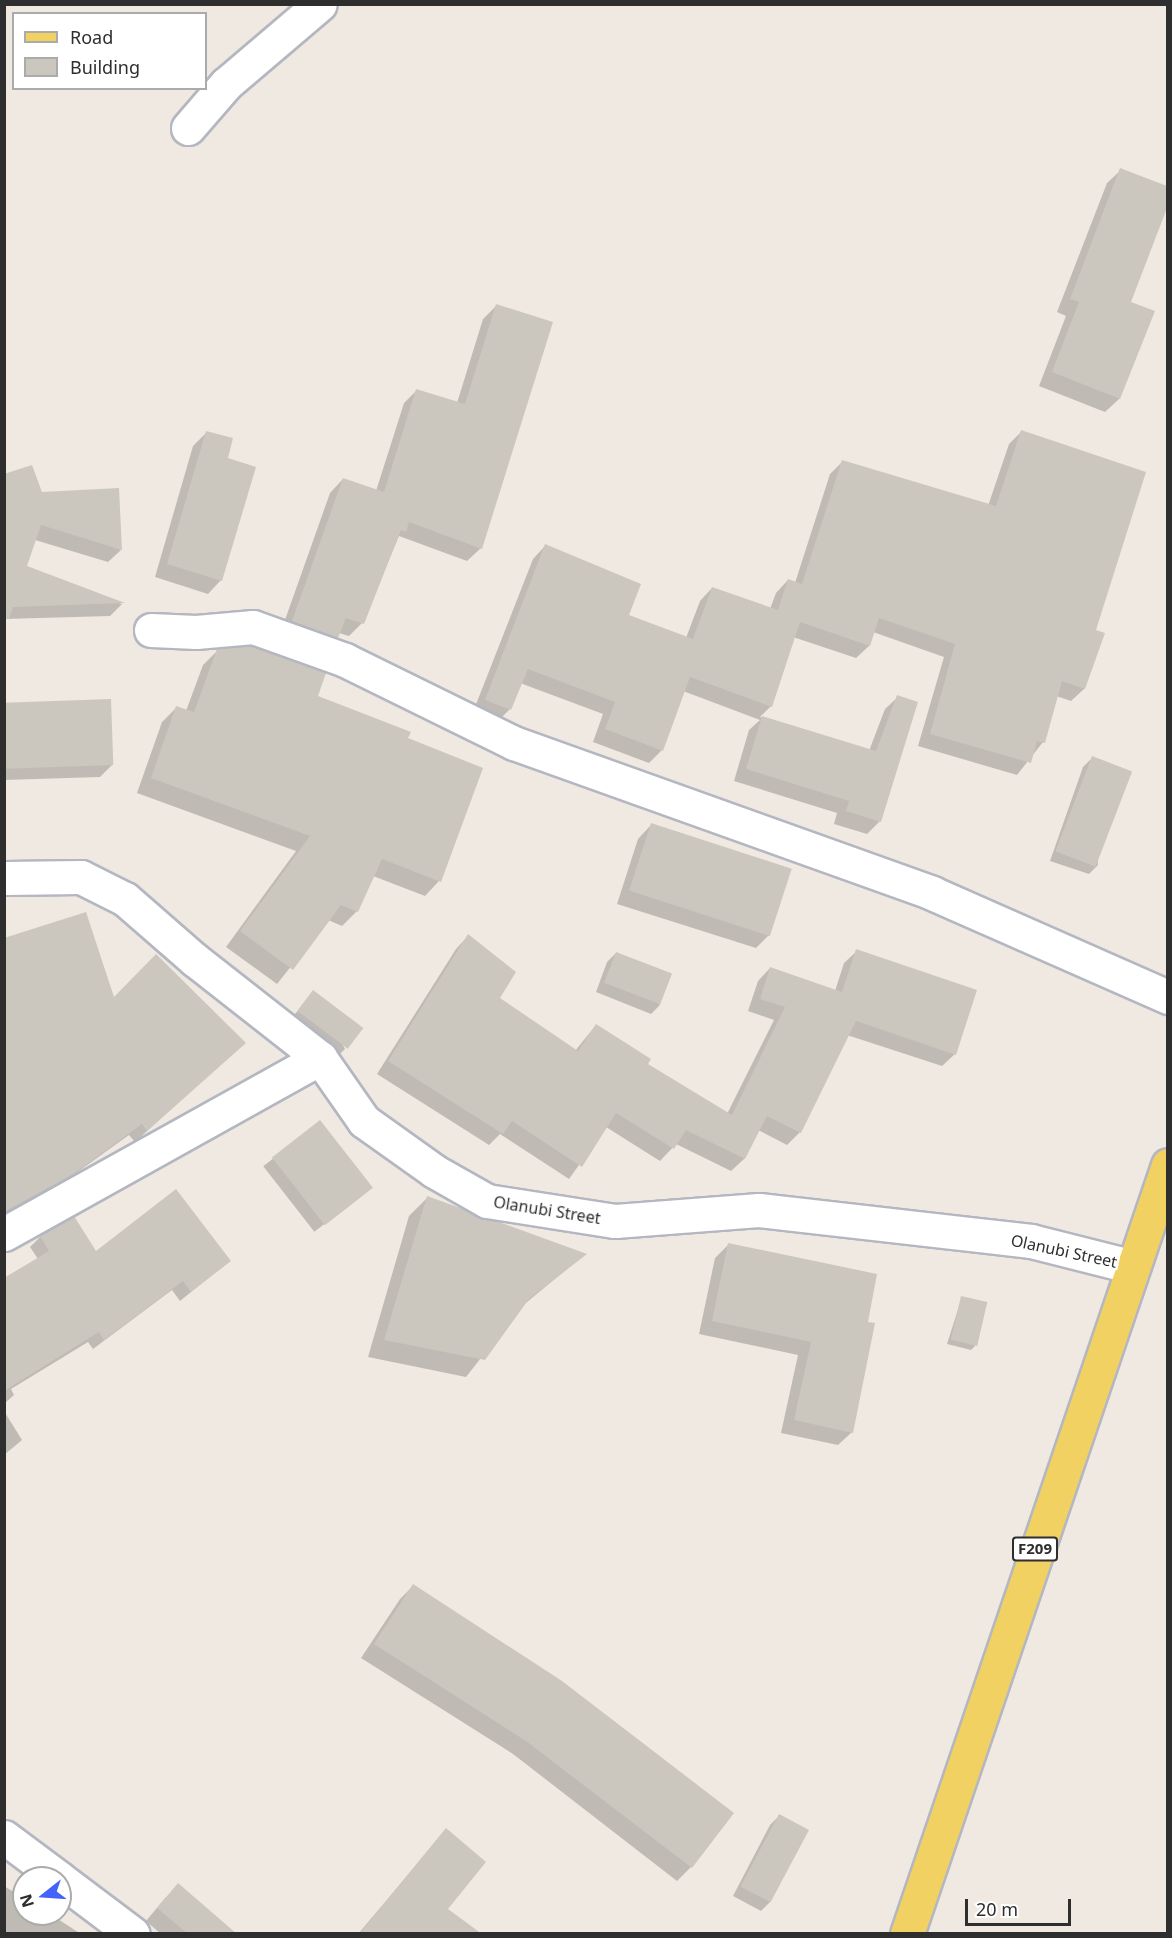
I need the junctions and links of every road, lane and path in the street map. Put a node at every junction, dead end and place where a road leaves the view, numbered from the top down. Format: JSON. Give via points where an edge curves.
{"nodes":[{"id":1,"x":320,"y":4,"type":"edge"},
{"id":2,"x":188,"y":128,"type":"dead end"},
{"id":3,"x":151,"y":630,"type":"dead end"},
{"id":4,"x":4,"y":878,"type":"edge"},
{"id":5,"x":1167,"y":997,"type":"edge"},
{"id":6,"x":320,"y":1058,"type":"junction"},
{"id":7,"x":1167,"y":1165,"type":"edge"},
{"id":8,"x":4,"y":1234,"type":"edge"},
{"id":9,"x":1130,"y":1266,"type":"junction"},
{"id":10,"x":4,"y":1837,"type":"edge"},
{"id":11,"x":44,"y":1866,"type":"edge"},
{"id":12,"x":72,"y":1887,"type":"edge"},
{"id":13,"x":133,"y":1934,"type":"edge"},
{"id":14,"x":907,"y":1934,"type":"edge"}],
"edges":[{"from":1,"to":2,"type":"street","via":[[225,84]]},
{"from":3,"to":5,"type":"street","via":[[196,632],[253,627],[345,660],[514,743],[932,893]]},
{"from":4,"to":6,"type":"street","name":"Olanubi Street","via":[[81,877],[125,899],[195,960]]},
{"from":6,"to":8,"type":"street"},
{"from":6,"to":9,"type":"street","name":"Olanubi Street","via":[[364,1121],[434,1172],[488,1201],[615,1221],[759,1210],[1031,1241]]},
{"from":7,"to":9,"type":"main road","number":"F209"},
{"from":9,"to":14,"type":"main road","number":"F209"},
{"from":10,"to":11,"type":"street"},
{"from":12,"to":13,"type":"street"}]}
